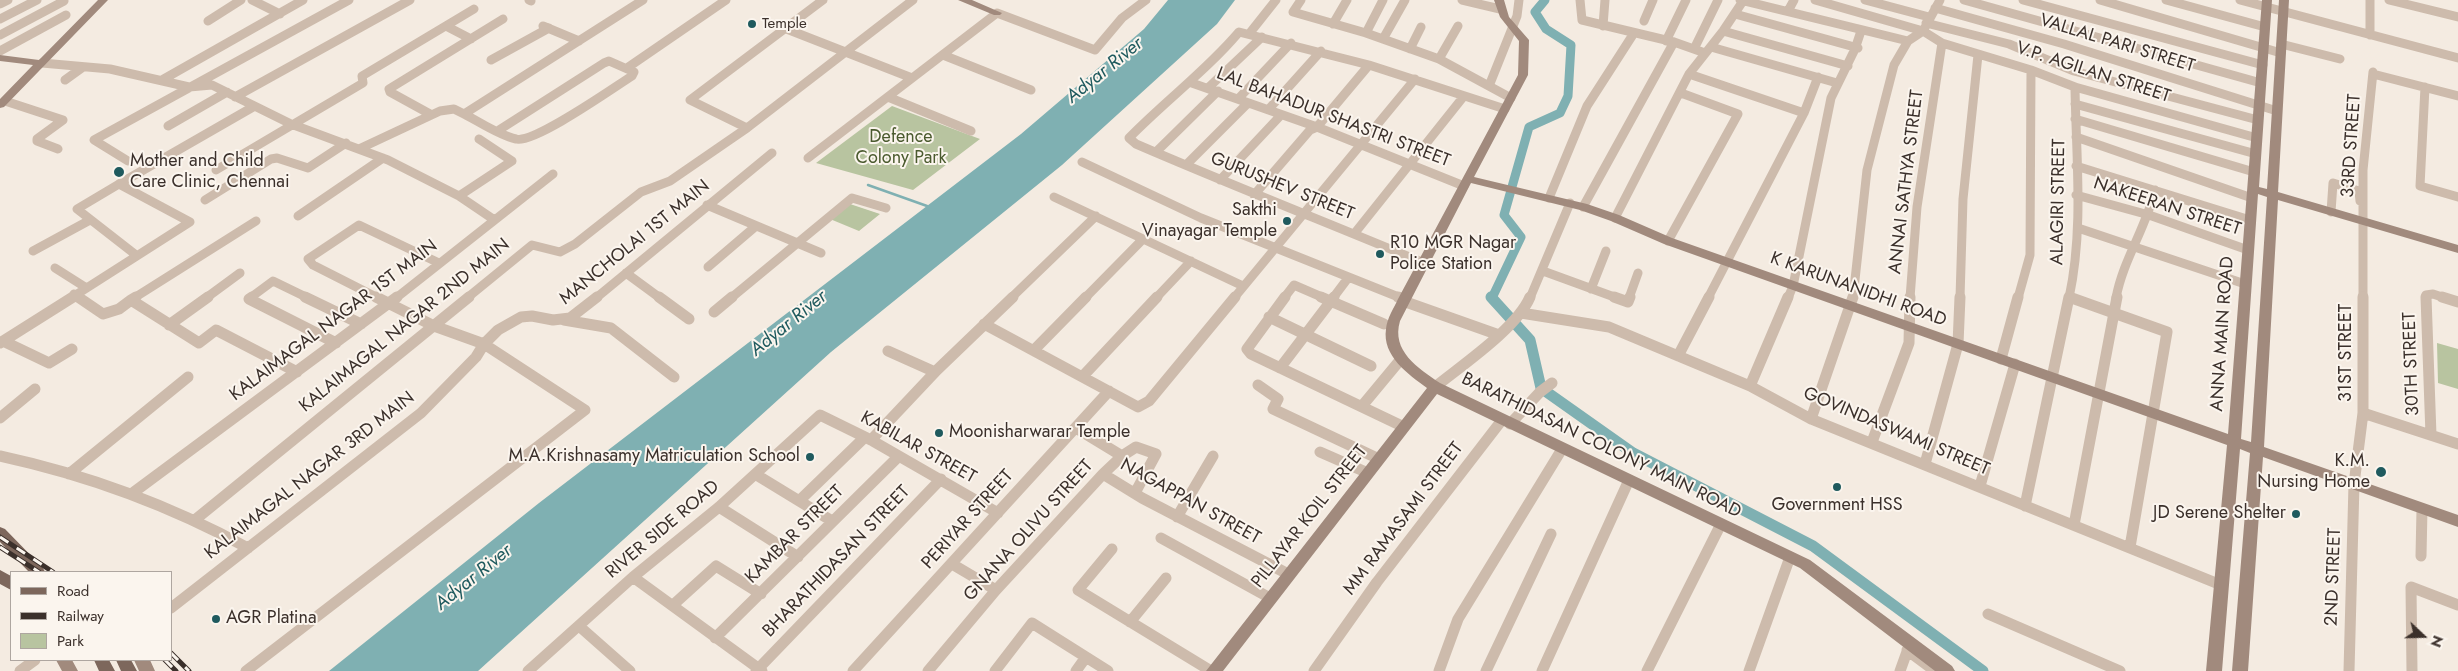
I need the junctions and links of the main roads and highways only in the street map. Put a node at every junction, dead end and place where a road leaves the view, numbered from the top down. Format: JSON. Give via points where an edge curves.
{"nodes":[{"id":1,"x":102,"y":0,"type":"edge"},
{"id":2,"x":963,"y":0,"type":"edge"},
{"id":3,"x":2284,"y":0,"type":"edge"},
{"id":4,"x":2267,"y":3,"type":"edge"},
{"id":5,"x":1499,"y":4,"type":"edge"},
{"id":6,"x":997,"y":13,"type":"road end"},
{"id":7,"x":0,"y":58,"type":"edge"},
{"id":8,"x":42,"y":63,"type":"junction"},
{"id":9,"x":2,"y":103,"type":"edge"},
{"id":10,"x":1466,"y":182,"type":"junction"},
{"id":11,"x":2252,"y":193,"type":"junction"},
{"id":12,"x":2271,"y":194,"type":"junction"},
{"id":13,"x":2458,"y":249,"type":"edge"},
{"id":14,"x":1435,"y":387,"type":"junction"},
{"id":15,"x":2234,"y":441,"type":"junction"},
{"id":16,"x":2257,"y":450,"type":"junction"},
{"id":17,"x":2458,"y":521,"type":"edge"},
{"id":18,"x":0,"y":533,"type":"edge"},
{"id":19,"x":37,"y":571,"type":"edge"},
{"id":20,"x":1213,"y":671,"type":"edge"},
{"id":21,"x":1947,"y":671,"type":"edge"},
{"id":22,"x":2214,"y":671,"type":"edge"},
{"id":23,"x":2240,"y":671,"type":"edge"}],
"edges":[{"from":1,"to":8,"type":"main road"},
{"from":2,"to":6,"type":"main road"},
{"from":3,"to":12,"type":"main road"},
{"from":4,"to":11,"type":"main road","name":"ANNA MAIN ROAD"},
{"from":5,"to":10,"type":"main road","name":"BARATHIDASAN COLONY MAIN ROAD","via":[[1511,26],[1524,40],[1523,75]]},
{"from":7,"to":8,"type":"main road"},
{"from":8,"to":9,"type":"main road"},
{"from":10,"to":14,"type":"main road","name":"BARATHIDASAN COLONY MAIN ROAD","via":[[1392,329],[1393,345],[1401,358]]},
{"from":10,"to":15,"type":"main road","name":"K KARUNANIDHI ROAD","via":[[1584,207],[1725,262]]},
{"from":11,"to":12,"type":"main road"},
{"from":11,"to":15,"type":"main road","name":"ANNA MAIN ROAD"},
{"from":12,"to":13,"type":"main road"},
{"from":12,"to":16,"type":"main road"},
{"from":14,"to":20,"type":"main road","name":"PILLAYAR KOIL STREET"},
{"from":14,"to":21,"type":"main road","name":"BARATHIDASAN COLONY MAIN ROAD","via":[[1805,564],[1909,647]]},
{"from":15,"to":16,"type":"main road","name":"K KARUNANIDHI ROAD"},
{"from":15,"to":22,"type":"main road","name":"ANNA MAIN ROAD"},
{"from":16,"to":17,"type":"main road","name":"K KARUNANIDHI ROAD"},
{"from":16,"to":23,"type":"main road"},
{"from":18,"to":19,"type":"main road"}]}
